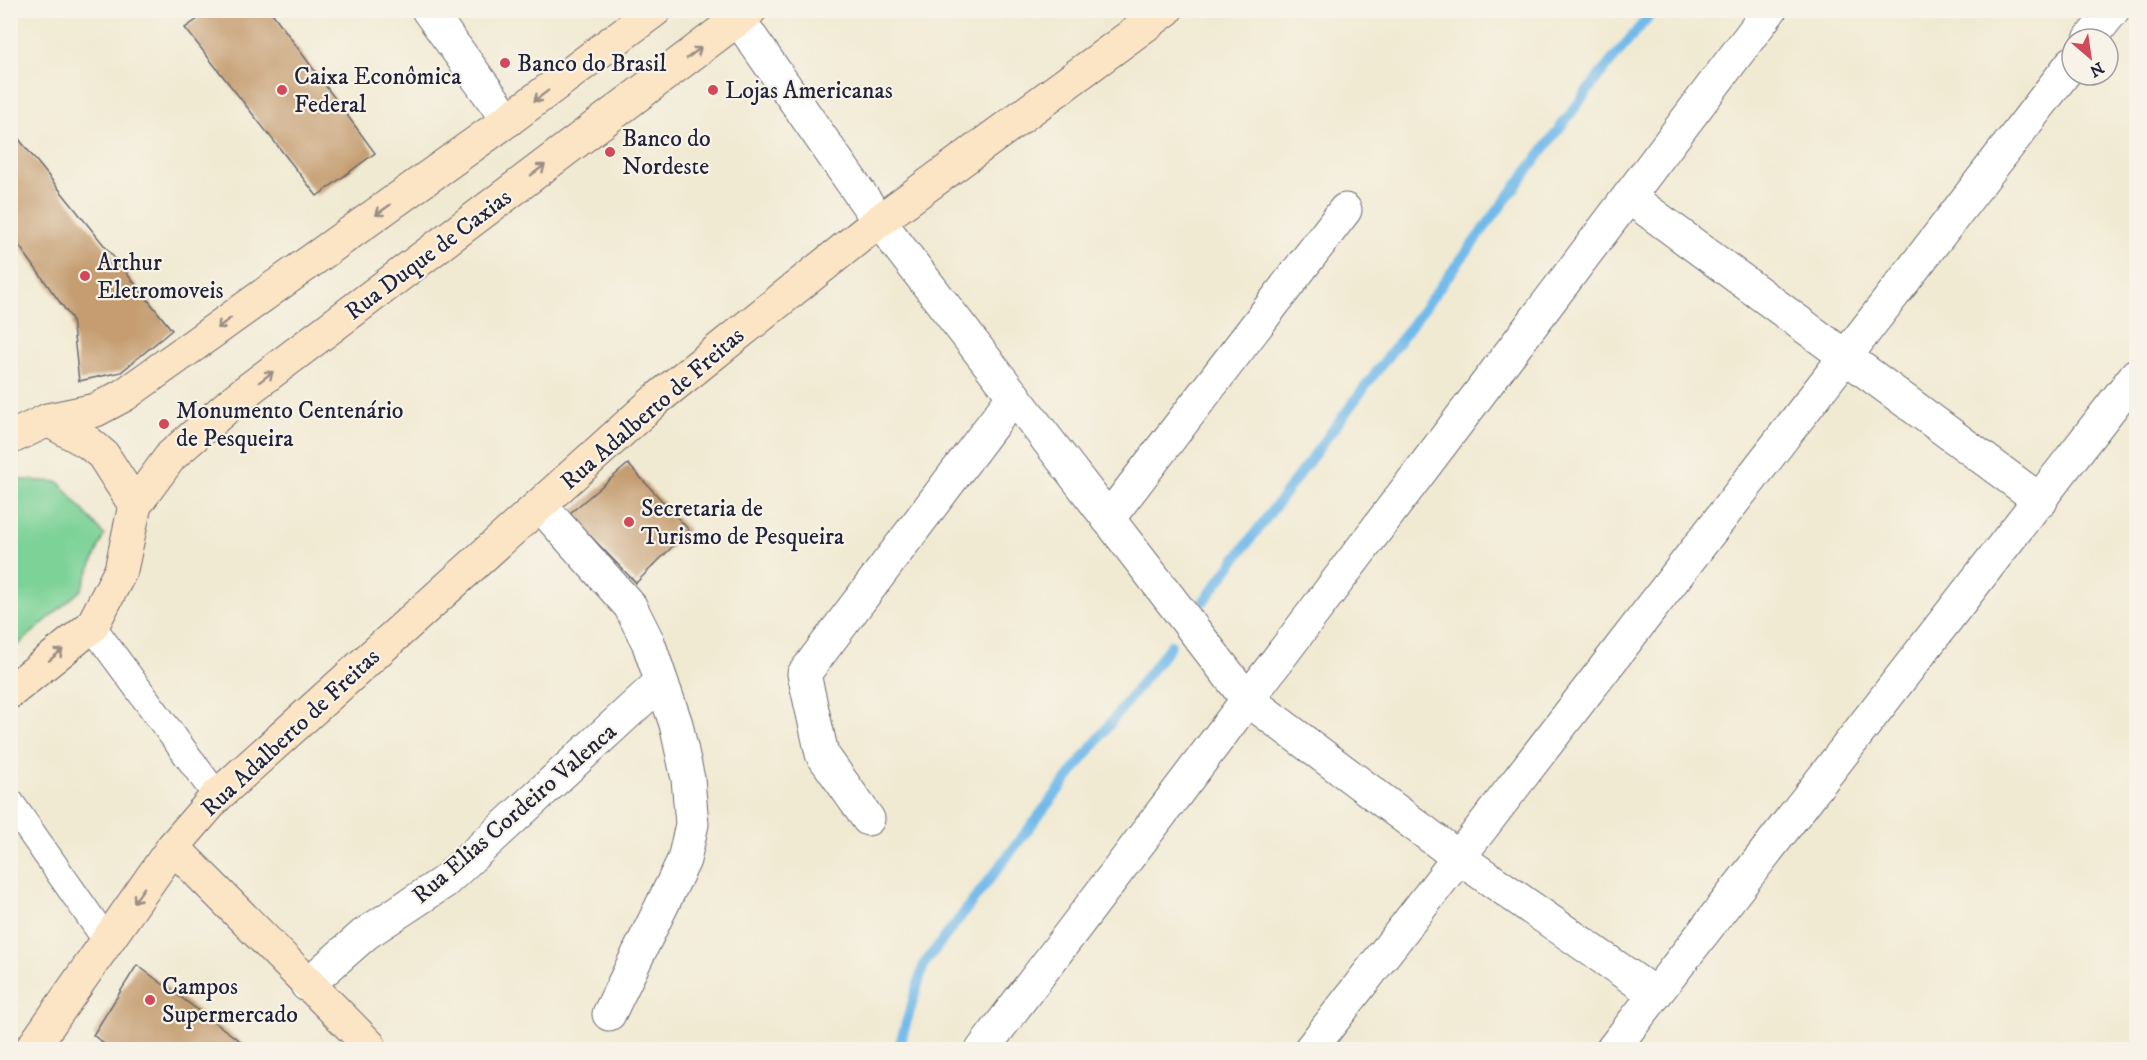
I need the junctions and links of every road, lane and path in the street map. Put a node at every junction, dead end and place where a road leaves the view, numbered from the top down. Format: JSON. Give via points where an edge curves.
{"nodes":[{"id":1,"x":428,"y":10,"type":"edge"},
{"id":2,"x":655,"y":10,"type":"edge"},
{"id":3,"x":1166,"y":10,"type":"edge"},
{"id":4,"x":1770,"y":10,"type":"edge"},
{"id":5,"x":2112,"y":10,"type":"edge"},
{"id":6,"x":740,"y":13,"type":"edge"},
{"id":7,"x":2100,"y":27,"type":"edge"},
{"id":8,"x":2060,"y":78,"type":"edge"},
{"id":9,"x":508,"y":120,"type":"junction"},
{"id":10,"x":1629,"y":196,"type":"junction"},
{"id":11,"x":1345,"y":210,"type":"dead end"},
{"id":12,"x":879,"y":221,"type":"junction"},
{"id":13,"x":1845,"y":356,"type":"junction"},
{"id":14,"x":2136,"y":375,"type":"edge"},
{"id":15,"x":1014,"y":396,"type":"junction"},
{"id":16,"x":48,"y":420,"type":"junction"},
{"id":17,"x":10,"y":438,"type":"edge"},
{"id":18,"x":2041,"y":501,"type":"junction"},
{"id":19,"x":135,"y":505,"type":"junction"},
{"id":20,"x":540,"y":506,"type":"junction"},
{"id":21,"x":1108,"y":519,"type":"junction"},
{"id":22,"x":92,"y":626,"type":"junction"},
{"id":23,"x":661,"y":682,"type":"junction"},
{"id":24,"x":10,"y":692,"type":"edge"},
{"id":25,"x":1247,"y":699,"type":"junction"},
{"id":26,"x":217,"y":796,"type":"junction"},
{"id":27,"x":10,"y":802,"type":"edge"},
{"id":28,"x":868,"y":819,"type":"dead end"},
{"id":29,"x":173,"y":847,"type":"junction"},
{"id":30,"x":1458,"y":857,"type":"junction"},
{"id":31,"x":107,"y":941,"type":"junction"},
{"id":32,"x":308,"y":985,"type":"junction"},
{"id":33,"x":1655,"y":994,"type":"junction"},
{"id":34,"x":609,"y":1014,"type":"dead end"},
{"id":35,"x":367,"y":1047,"type":"edge"},
{"id":36,"x":31,"y":1050,"type":"edge"},
{"id":37,"x":982,"y":1050,"type":"edge"},
{"id":38,"x":1310,"y":1050,"type":"edge"},
{"id":39,"x":1612,"y":1050,"type":"edge"}],
"edges":[{"from":1,"to":9,"type":"street"},
{"from":2,"to":9,"type":"main road","one_way":true},
{"from":3,"to":12,"type":"main road","name":"Rua Adalberto de Freitas"},
{"from":4,"to":10,"type":"street"},
{"from":5,"to":7,"type":"street"},
{"from":6,"to":12,"type":"street"},
{"from":19,"to":6,"type":"main road","name":"Rua Duque de Caxias","one_way":true,"via":[[171,456],[236,399]]},
{"from":8,"to":13,"type":"street"},
{"from":9,"to":16,"type":"main road","one_way":true,"via":[[124,395],[96,410]]},
{"from":10,"to":13,"type":"street"},
{"from":10,"to":25,"type":"street"},
{"from":11,"to":21,"type":"street"},
{"from":12,"to":15,"type":"street"},
{"from":12,"to":20,"type":"main road","name":"Rua Adalberto de Freitas","via":[[657,399]]},
{"from":13,"to":18,"type":"street"},
{"from":13,"to":30,"type":"street"},
{"from":14,"to":18,"type":"street"},
{"from":15,"to":21,"type":"street"},
{"from":15,"to":28,"type":"street","via":[[804,674],[822,754]]},
{"from":16,"to":17,"type":"main road"},
{"from":16,"to":19,"type":"main road","via":[[104,455]]},
{"from":18,"to":33,"type":"street"},
{"from":19,"to":22,"type":"main road","via":[[121,570]]},
{"from":20,"to":23,"type":"street","via":[[630,606],[648,642]]},
{"from":20,"to":26,"type":"main road","name":"Rua Adalberto de Freitas"},
{"from":21,"to":25,"type":"street"},
{"from":24,"to":22,"type":"main road","one_way":true},
{"from":22,"to":26,"type":"street"},
{"from":23,"to":32,"type":"street","name":"Rua Elias Cordeiro Valenca","via":[[444,882],[365,934]]},
{"from":23,"to":34,"type":"street","via":[[676,724],[688,778],[692,824],[684,860]]},
{"from":25,"to":30,"type":"street"},
{"from":25,"to":37,"type":"street"},
{"from":26,"to":29,"type":"main road","name":"Rua Adalberto de Freitas"},
{"from":27,"to":31,"type":"street"},
{"from":29,"to":31,"type":"main road","name":"Rua Adalberto de Freitas","one_way":true},
{"from":29,"to":32,"type":"main road"},
{"from":30,"to":33,"type":"street"},
{"from":30,"to":38,"type":"street"},
{"from":31,"to":36,"type":"main road","name":"Rua Adalberto de Freitas"},
{"from":32,"to":35,"type":"main road"},
{"from":33,"to":39,"type":"street"}]}
